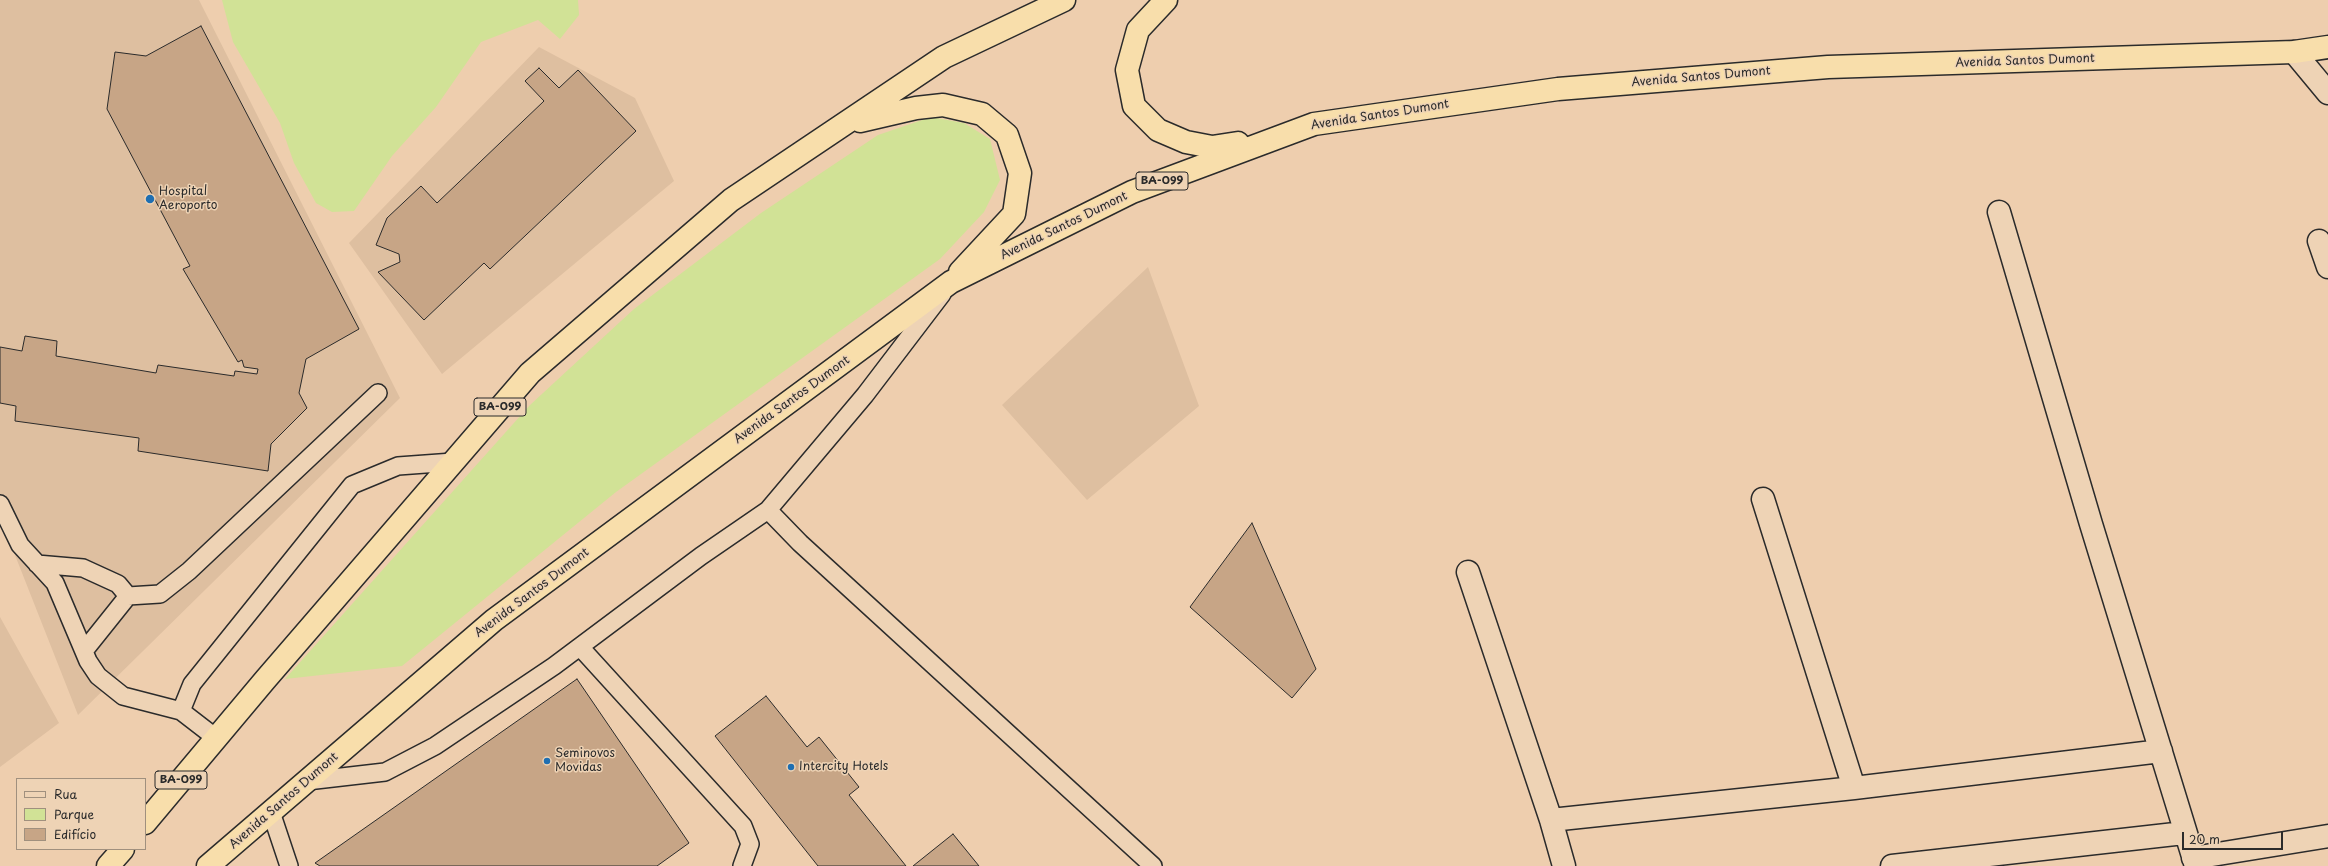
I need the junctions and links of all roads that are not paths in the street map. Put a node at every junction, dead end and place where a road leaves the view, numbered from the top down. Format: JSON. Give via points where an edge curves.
{"nodes":[{"id":1,"x":1064,"y":0,"type":"edge"},
{"id":2,"x":1166,"y":0,"type":"edge"},
{"id":3,"x":2328,"y":48,"type":"edge"},
{"id":4,"x":2294,"y":52,"type":"junction"},
{"id":5,"x":2328,"y":92,"type":"edge"},
{"id":6,"x":1314,"y":124,"type":"junction"},
{"id":7,"x":836,"y":130,"type":"junction"},
{"id":8,"x":1999,"y":212,"type":"dead end"},
{"id":9,"x":2319,"y":241,"type":"dead end"},
{"id":10,"x":2328,"y":267,"type":"edge"},
{"id":11,"x":951,"y":282,"type":"junction"},
{"id":12,"x":378,"y":394,"type":"dead end"},
{"id":13,"x":453,"y":462,"type":"junction"},
{"id":14,"x":1763,"y":499,"type":"dead end"},
{"id":15,"x":0,"y":504,"type":"edge"},
{"id":16,"x":768,"y":510,"type":"junction"},
{"id":17,"x":37,"y":564,"type":"junction"},
{"id":18,"x":1468,"y":572,"type":"dead end"},
{"id":19,"x":128,"y":596,"type":"junction"},
{"id":20,"x":580,"y":647,"type":"junction"},
{"id":21,"x":84,"y":650,"type":"junction"},
{"id":22,"x":181,"y":711,"type":"junction"},
{"id":23,"x":216,"y":738,"type":"junction"},
{"id":24,"x":2161,"y":750,"type":"junction"},
{"id":25,"x":307,"y":780,"type":"junction"},
{"id":26,"x":1854,"y":788,"type":"junction"},
{"id":27,"x":271,"y":812,"type":"junction"},
{"id":28,"x":1551,"y":820,"type":"junction"},
{"id":29,"x":146,"y":822,"type":"edge"},
{"id":30,"x":2184,"y":833,"type":"junction"},
{"id":31,"x":2328,"y":836,"type":"edge"},
{"id":32,"x":122,"y":850,"type":"edge"},
{"id":33,"x":2195,"y":862,"type":"edge"},
{"id":34,"x":108,"y":866,"type":"edge"},
{"id":35,"x":208,"y":866,"type":"edge"},
{"id":36,"x":289,"y":866,"type":"edge"},
{"id":37,"x":742,"y":866,"type":"edge"},
{"id":38,"x":1153,"y":866,"type":"edge"},
{"id":39,"x":1564,"y":866,"type":"edge"},
{"id":40,"x":1892,"y":866,"type":"edge"}],
"edges":[{"from":1,"to":7,"type":"highway","number":"BA-099","via":[[944,57]]},
{"from":2,"to":6,"type":"highway","via":[[1138,30],[1127,70],[1134,106],[1158,130],[1186,142],[1212,147],[1247,142]]},
{"from":3,"to":4,"type":"highway","name":"Avenida Santos Dumont","number":"BA-099"},
{"from":4,"to":5,"type":"street"},
{"from":4,"to":6,"type":"highway","name":"Avenida Santos Dumont","number":"BA-099","via":[[1828,67],[1558,89]]},
{"from":6,"to":11,"type":"highway","name":"Avenida Santos Dumont","number":"BA-099","via":[[1132,192]]},
{"from":7,"to":11,"type":"highway","via":[[889,114],[943,105],[982,114],[1007,135],[1020,173],[1014,214]]},
{"from":7,"to":13,"type":"highway","number":"BA-099","via":[[731,200],[530,373]]},
{"from":8,"to":24,"type":"street"},
{"from":9,"to":10,"type":"street"},
{"from":11,"to":16,"type":"lane","via":[[865,395]]},
{"from":11,"to":25,"type":"highway","name":"Avenida Santos Dumont","number":"BA-099","via":[[494,620]]},
{"from":12,"to":19,"type":"lane","via":[[189,571],[160,594]]},
{"from":13,"to":22,"type":"lane","via":[[398,466],[352,485],[192,684]]},
{"from":13,"to":23,"type":"highway","number":"BA-099"},
{"from":14,"to":26,"type":"street"},
{"from":15,"to":17,"type":"lane","via":[[20,545]]},
{"from":16,"to":20,"type":"lane","via":[[701,556]]},
{"from":16,"to":38,"type":"lane","via":[[800,543]]},
{"from":17,"to":19,"type":"lane","via":[[84,568],[118,584]]},
{"from":17,"to":21,"type":"lane","via":[[55,583]]},
{"from":18,"to":28,"type":"street"},
{"from":19,"to":21,"type":"lane"},
{"from":20,"to":25,"type":"lane","via":[[435,746],[385,772]]},
{"from":20,"to":37,"type":"lane","via":[[743,826],[750,844]]},
{"from":21,"to":22,"type":"lane","via":[[98,676],[123,696]]},
{"from":22,"to":23,"type":"lane"},
{"from":23,"to":29,"type":"highway","number":"BA-099"},
{"from":24,"to":26,"type":"street"},
{"from":24,"to":30,"type":"street"},
{"from":25,"to":27,"type":"highway","name":"Avenida Santos Dumont","number":"BA-099"},
{"from":26,"to":28,"type":"street"},
{"from":27,"to":35,"type":"highway","name":"Avenida Santos Dumont","number":"BA-099"},
{"from":27,"to":36,"type":"lane"},
{"from":28,"to":39,"type":"street"},
{"from":30,"to":33,"type":"street"},
{"from":30,"to":40,"type":"street"},
{"from":31,"to":33,"type":"street"},
{"from":32,"to":34,"type":"highway"}]}
